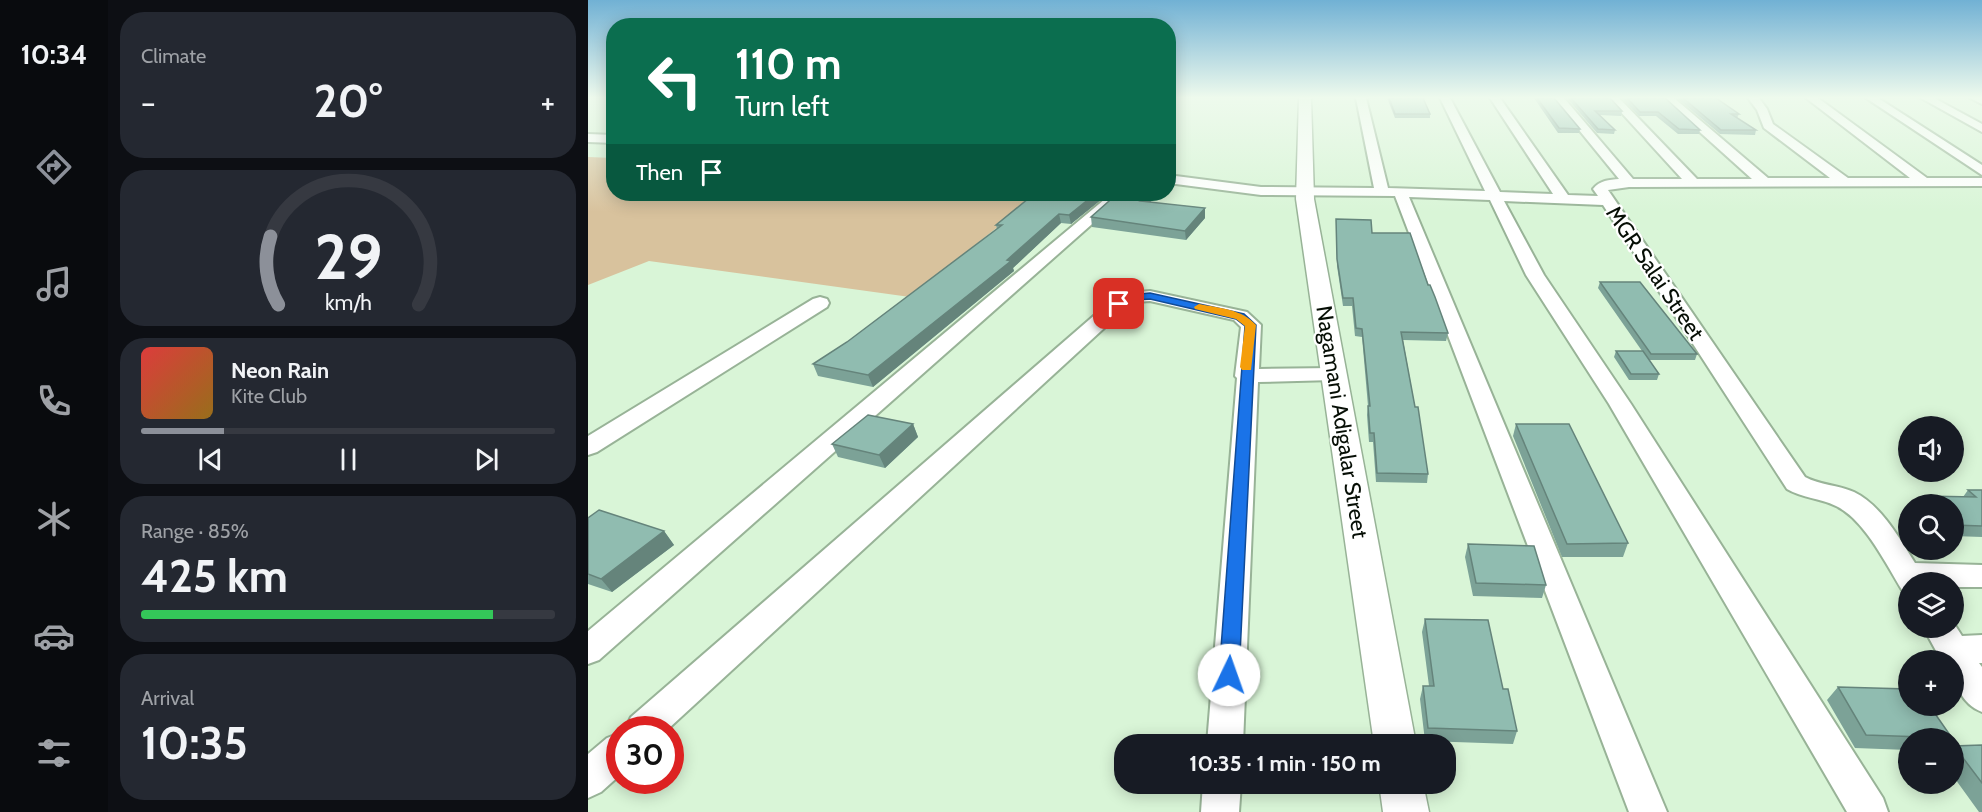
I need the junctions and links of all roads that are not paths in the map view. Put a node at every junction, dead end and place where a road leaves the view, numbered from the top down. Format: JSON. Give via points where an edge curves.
{"nodes":[{"id":1,"x":1305,"y":136,"type":"edge"},
{"id":2,"x":1373,"y":136,"type":"edge"},
{"id":3,"x":1464,"y":136,"type":"edge"},
{"id":4,"x":1521,"y":136,"type":"edge"},
{"id":5,"x":1590,"y":136,"type":"edge"},
{"id":6,"x":1649,"y":136,"type":"edge"},
{"id":7,"x":1711,"y":136,"type":"edge"},
{"id":8,"x":1781,"y":136,"type":"edge"},
{"id":9,"x":1862,"y":136,"type":"edge"},
{"id":10,"x":1920,"y":136,"type":"edge"},
{"id":11,"x":588,"y":138,"type":"edge"},
{"id":12,"x":606,"y":139,"type":"edge"},
{"id":13,"x":1176,"y":180,"type":"edge"},
{"id":14,"x":1763,"y":181,"type":"junction"},
{"id":15,"x":1922,"y":181,"type":"junction"},
{"id":16,"x":1979,"y":181,"type":"edge"},
{"id":17,"x":1844,"y":182,"type":"junction"},
{"id":18,"x":1629,"y":183,"type":"junction"},
{"id":19,"x":1693,"y":183,"type":"junction"},
{"id":20,"x":1391,"y":192,"type":"junction"},
{"id":21,"x":1305,"y":193,"type":"junction"},
{"id":22,"x":1495,"y":196,"type":"junction"},
{"id":23,"x":1563,"y":198,"type":"junction"},
{"id":24,"x":1111,"y":201,"type":"edge"},
{"id":25,"x":1607,"y":201,"type":"junction"},
{"id":26,"x":820,"y":303,"type":"dead end"},
{"id":27,"x":1334,"y":374,"type":"junction"},
{"id":28,"x":1246,"y":376,"type":"junction"},
{"id":29,"x":588,"y":447,"type":"edge"},
{"id":30,"x":1906,"y":572,"type":"edge"},
{"id":31,"x":1964,"y":576,"type":"edge"},
{"id":32,"x":1982,"y":576,"type":"edge"},
{"id":33,"x":1958,"y":642,"type":"edge"},
{"id":34,"x":588,"y":650,"type":"edge"},
{"id":35,"x":1982,"y":697,"type":"edge"},
{"id":36,"x":659,"y":716,"type":"edge"},
{"id":37,"x":1226,"y":734,"type":"edge"},
{"id":38,"x":1393,"y":734,"type":"edge"},
{"id":39,"x":606,"y":762,"type":"edge"},
{"id":40,"x":588,"y":778,"type":"edge"},
{"id":41,"x":1221,"y":794,"type":"edge"},
{"id":42,"x":1403,"y":794,"type":"edge"},
{"id":43,"x":1220,"y":812,"type":"edge"},
{"id":44,"x":1406,"y":812,"type":"edge"},
{"id":45,"x":1648,"y":812,"type":"edge"},
{"id":46,"x":1869,"y":812,"type":"edge"}],
"edges":[{"from":1,"to":21,"type":"street","name":"Nagamani Adigalar Street"},
{"from":2,"to":20,"type":"street"},
{"from":3,"to":22,"type":"street"},
{"from":4,"to":23,"type":"street"},
{"from":5,"to":18,"type":"street"},
{"from":6,"to":19,"type":"street"},
{"from":7,"to":14,"type":"street"},
{"from":8,"to":17,"type":"street"},
{"from":9,"to":15,"type":"street"},
{"from":10,"to":16,"type":"street"},
{"from":11,"to":12,"type":"street"},
{"from":13,"to":21,"type":"street"},
{"from":14,"to":17,"type":"street","name":"MGR Salai Street"},
{"from":14,"to":19,"type":"street","name":"MGR Salai Street"},
{"from":15,"to":16,"type":"street","name":"MGR Salai Street"},
{"from":15,"to":17,"type":"street","name":"MGR Salai Street"},
{"from":18,"to":19,"type":"street","name":"MGR Salai Street"},
{"from":18,"to":25,"type":"street","name":"MGR Salai Street","via":[[1603,186],[1601,193]]},
{"from":20,"to":21,"type":"street"},
{"from":20,"to":22,"type":"street"},
{"from":20,"to":45,"type":"street"},
{"from":21,"to":27,"type":"street","name":"Nagamani Adigalar Street"},
{"from":22,"to":23,"type":"street"},
{"from":22,"to":46,"type":"street","via":[[1534,275],[1620,404]]},
{"from":23,"to":25,"type":"street"},
{"from":24,"to":34,"type":"street"},
{"from":25,"to":30,"type":"street","name":"MGR Salai Street","via":[[1796,483],[1862,509]]},
{"from":26,"to":29,"type":"street"},
{"from":27,"to":28,"type":"street"},
{"from":27,"to":38,"type":"street","name":"Nagamani Adigalar Street"},
{"from":28,"to":36,"type":"street","via":[[1251,325],[1240,316],[1150,296],[1133,297],[1119,304]]},
{"from":28,"to":37,"type":"street"},
{"from":31,"to":32,"type":"street"},
{"from":33,"to":35,"type":"street"},
{"from":39,"to":40,"type":"street"},
{"from":41,"to":43,"type":"street"},
{"from":42,"to":44,"type":"street"}]}
